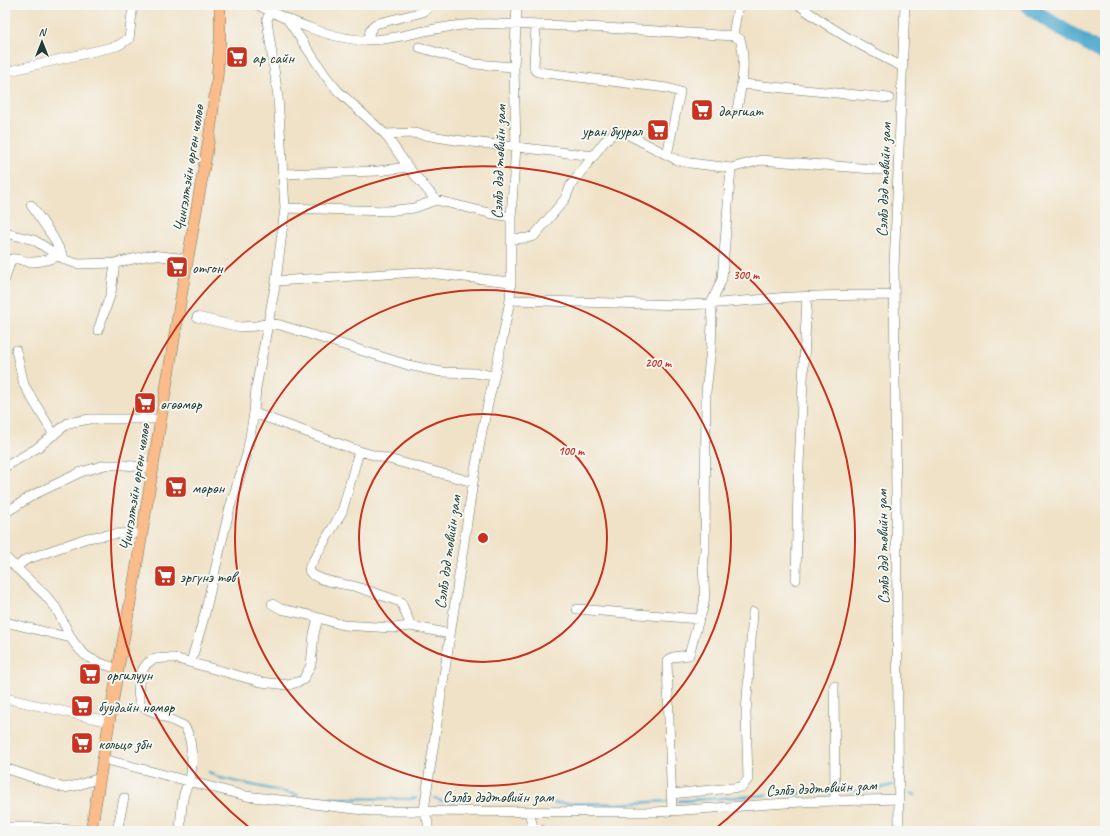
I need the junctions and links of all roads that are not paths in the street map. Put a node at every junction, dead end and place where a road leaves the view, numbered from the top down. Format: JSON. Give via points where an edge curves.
{"nodes":[{"id":1,"x":133,"y":5,"type":"edge"},
{"id":2,"x":220,"y":5,"type":"edge"},
{"id":3,"x":258,"y":5,"type":"edge"},
{"id":4,"x":429,"y":5,"type":"edge"},
{"id":5,"x":517,"y":5,"type":"edge"},
{"id":6,"x":738,"y":5,"type":"edge"},
{"id":7,"x":799,"y":5,"type":"edge"},
{"id":8,"x":905,"y":5,"type":"edge"},
{"id":9,"x":271,"y":8,"type":"edge"},
{"id":10,"x":288,"y":20,"type":"junction"},
{"id":11,"x":516,"y":24,"type":"junction"},
{"id":12,"x":536,"y":25,"type":"junction"},
{"id":13,"x":733,"y":36,"type":"junction"},
{"id":14,"x":368,"y":40,"type":"junction"},
{"id":15,"x":419,"y":48,"type":"dead end"},
{"id":16,"x":903,"y":67,"type":"junction"},
{"id":17,"x":514,"y":68,"type":"junction"},
{"id":18,"x":5,"y":72,"type":"edge"},
{"id":19,"x":742,"y":84,"type":"junction"},
{"id":20,"x":889,"y":98,"type":"dead end"},
{"id":21,"x":737,"y":110,"type":"dead end"},
{"id":22,"x":385,"y":134,"type":"junction"},
{"id":23,"x":516,"y":147,"type":"junction"},
{"id":24,"x":667,"y":155,"type":"junction"},
{"id":25,"x":594,"y":156,"type":"junction"},
{"id":26,"x":408,"y":167,"type":"junction"},
{"id":27,"x":731,"y":168,"type":"junction"},
{"id":28,"x":885,"y":170,"type":"dead end"},
{"id":29,"x":283,"y":174,"type":"junction"},
{"id":30,"x":436,"y":200,"type":"junction"},
{"id":31,"x":31,"y":205,"type":"dead end"},
{"id":32,"x":285,"y":208,"type":"junction"},
{"id":33,"x":511,"y":217,"type":"junction"},
{"id":34,"x":5,"y":233,"type":"edge"},
{"id":35,"x":511,"y":239,"type":"junction"},
{"id":36,"x":62,"y":258,"type":"junction"},
{"id":37,"x":189,"y":259,"type":"junction"},
{"id":38,"x":115,"y":263,"type":"junction"},
{"id":39,"x":5,"y":279,"type":"edge"},
{"id":40,"x":276,"y":281,"type":"junction"},
{"id":41,"x":512,"y":282,"type":"junction"},
{"id":42,"x":894,"y":295,"type":"junction"},
{"id":43,"x":807,"y":297,"type":"junction"},
{"id":44,"x":510,"y":300,"type":"junction"},
{"id":45,"x":711,"y":304,"type":"junction"},
{"id":46,"x":197,"y":317,"type":"dead end"},
{"id":47,"x":268,"y":323,"type":"junction"},
{"id":48,"x":98,"y":330,"type":"dead end"},
{"id":49,"x":16,"y":350,"type":"dead end"},
{"id":50,"x":494,"y":376,"type":"junction"},
{"id":51,"x":254,"y":413,"type":"junction"},
{"id":52,"x":161,"y":419,"type":"junction"},
{"id":53,"x":54,"y":435,"type":"junction"},
{"id":54,"x":359,"y":451,"type":"junction"},
{"id":55,"x":5,"y":467,"type":"edge"},
{"id":56,"x":153,"y":468,"type":"junction"},
{"id":57,"x":472,"y":482,"type":"junction"},
{"id":58,"x":5,"y":513,"type":"edge"},
{"id":59,"x":142,"y":533,"type":"junction"},
{"id":60,"x":5,"y":558,"type":"edge"},
{"id":61,"x":16,"y":568,"type":"junction"},
{"id":62,"x":796,"y":580,"type":"dead end"},
{"id":63,"x":272,"y":604,"type":"dead end"},
{"id":64,"x":577,"y":609,"type":"dead end"},
{"id":65,"x":753,"y":612,"type":"dead end"},
{"id":66,"x":318,"y":618,"type":"junction"},
{"id":67,"x":699,"y":619,"type":"junction"},
{"id":68,"x":5,"y":622,"type":"edge"},
{"id":69,"x":411,"y":626,"type":"junction"},
{"id":70,"x":450,"y":634,"type":"junction"},
{"id":71,"x":71,"y":638,"type":"junction"},
{"id":72,"x":191,"y":662,"type":"junction"},
{"id":73,"x":118,"y":669,"type":"junction"},
{"id":74,"x":834,"y":686,"type":"dead end"},
{"id":75,"x":5,"y":698,"type":"edge"},
{"id":76,"x":110,"y":722,"type":"junction"},
{"id":77,"x":103,"y":760,"type":"junction"},
{"id":78,"x":5,"y":768,"type":"edge"},
{"id":79,"x":100,"y":778,"type":"junction"},
{"id":80,"x":189,"y":781,"type":"junction"},
{"id":81,"x":671,"y":794,"type":"junction"},
{"id":82,"x":124,"y":798,"type":"dead end"},
{"id":83,"x":899,"y":799,"type":"junction"},
{"id":84,"x":835,"y":801,"type":"junction"},
{"id":85,"x":424,"y":811,"type":"junction"},
{"id":86,"x":672,"y":811,"type":"junction"},
{"id":87,"x":529,"y":812,"type":"junction"},
{"id":88,"x":5,"y":827,"type":"edge"},
{"id":89,"x":120,"y":829,"type":"edge"},
{"id":90,"x":532,"y":829,"type":"edge"},
{"id":91,"x":84,"y":831,"type":"edge"},
{"id":92,"x":91,"y":831,"type":"edge"},
{"id":93,"x":180,"y":831,"type":"edge"},
{"id":94,"x":428,"y":831,"type":"edge"},
{"id":95,"x":543,"y":831,"type":"edge"},
{"id":96,"x":899,"y":831,"type":"edge"}],
"edges":[{"from":1,"to":18,"type":"street","via":[[129,39],[117,46]]},
{"from":2,"to":37,"type":"main road","name":"Чингэлтэйн өргөн чөлөө","via":[[219,61],[214,112]]},
{"from":3,"to":9,"type":"street"},
{"from":4,"to":14,"type":"street","via":[[423,12],[375,24]]},
{"from":5,"to":11,"type":"street","name":"Сэлбэ дэд төвийн зам"},
{"from":6,"to":13,"type":"street"},
{"from":7,"to":16,"type":"street","via":[[858,44]]},
{"from":8,"to":16,"type":"street","name":"Сэлбэ дэд төвийн зам"},
{"from":9,"to":10,"type":"street"},
{"from":9,"to":29,"type":"street","via":[[267,24],[276,80]]},
{"from":10,"to":14,"type":"street","via":[[341,37]]},
{"from":10,"to":22,"type":"street","via":[[337,90]]},
{"from":11,"to":12,"type":"street"},
{"from":11,"to":14,"type":"street","via":[[457,25]]},
{"from":11,"to":17,"type":"street","name":"Сэлбэ дэд төвийн зам"},
{"from":12,"to":13,"type":"street"},
{"from":12,"to":24,"type":"street","via":[[534,66],[538,72],[667,88],[680,92]]},
{"from":13,"to":19,"type":"street","via":[[740,39],[743,48]]},
{"from":15,"to":17,"type":"street","via":[[475,64]]},
{"from":16,"to":42,"type":"street","name":"Сэлбэ дэд төвийн зам"},
{"from":17,"to":23,"type":"street","name":"Сэлбэ дэд төвийн зам"},
{"from":19,"to":20,"type":"street"},
{"from":19,"to":21,"type":"street"},
{"from":22,"to":23,"type":"street","via":[[413,133]]},
{"from":22,"to":26,"type":"street"},
{"from":23,"to":25,"type":"street"},
{"from":23,"to":33,"type":"street","name":"Сэлбэ дэд төвийн зам"},
{"from":24,"to":25,"type":"street","via":[[619,132],[604,142]]},
{"from":24,"to":27,"type":"street","via":[[690,163]]},
{"from":25,"to":35,"type":"street","via":[[571,185],[565,199],[534,236]]},
{"from":26,"to":29,"type":"street","via":[[378,171]]},
{"from":26,"to":30,"type":"street"},
{"from":27,"to":28,"type":"street","via":[[761,160]]},
{"from":27,"to":45,"type":"street","via":[[722,279]]},
{"from":29,"to":32,"type":"street"},
{"from":30,"to":32,"type":"street","via":[[414,208],[387,211]]},
{"from":30,"to":33,"type":"street"},
{"from":31,"to":36,"type":"street","via":[[53,237]]},
{"from":32,"to":40,"type":"street"},
{"from":33,"to":35,"type":"street","name":"Сэлбэ дэд төвийн зам"},
{"from":34,"to":36,"type":"street","via":[[34,240]]},
{"from":35,"to":41,"type":"street","name":"Сэлбэ дэд төвийн зам"},
{"from":36,"to":38,"type":"street","via":[[78,264]]},
{"from":36,"to":39,"type":"street","via":[[32,262],[12,259]]},
{"from":37,"to":38,"type":"street","via":[[151,255]]},
{"from":37,"to":52,"type":"main road","name":"Чингэлтэйн өргөн чөлөө"},
{"from":38,"to":48,"type":"street","via":[[111,292]]},
{"from":40,"to":41,"type":"street","via":[[418,272]]},
{"from":40,"to":47,"type":"street"},
{"from":41,"to":44,"type":"street","name":"Сэлбэ дэд төвийн зам"},
{"from":42,"to":43,"type":"street"},
{"from":42,"to":83,"type":"street","name":"Сэлбэ дэд төвийн зам"},
{"from":43,"to":45,"type":"street"},
{"from":43,"to":62,"type":"street"},
{"from":44,"to":45,"type":"street"},
{"from":44,"to":50,"type":"street","name":"Сэлбэ дэд төвийн зам"},
{"from":45,"to":67,"type":"street","via":[[711,348],[706,392],[703,573],[705,594],[704,610]]},
{"from":46,"to":47,"type":"street","via":[[240,327]]},
{"from":47,"to":50,"type":"street","via":[[319,336],[408,365],[441,372]]},
{"from":47,"to":51,"type":"street"},
{"from":49,"to":53,"type":"street","via":[[24,385]]},
{"from":50,"to":57,"type":"street","name":"Сэлбэ дэд төвийн зам"},
{"from":51,"to":54,"type":"street"},
{"from":51,"to":72,"type":"street","via":[[247,454],[230,507]]},
{"from":52,"to":53,"type":"street","via":[[90,419],[68,423]]},
{"from":52,"to":56,"type":"main road","name":"Чингэлтэйн өргөн чөлөө"},
{"from":53,"to":55,"type":"street"},
{"from":54,"to":57,"type":"street"},
{"from":54,"to":69,"type":"street","via":[[342,512],[309,570],[311,574],[322,578],[401,602]]},
{"from":56,"to":58,"type":"street","via":[[105,465],[81,472],[33,495]]},
{"from":56,"to":59,"type":"main road","name":"Чингэлтэйн өргөн чөлөө"},
{"from":57,"to":70,"type":"street","name":"Сэлбэ дэд төвийн зам"},
{"from":59,"to":61,"type":"street","via":[[87,538],[25,560]]},
{"from":59,"to":73,"type":"main road","name":"Чингэлтэйн өргөн чөлөө"},
{"from":60,"to":61,"type":"street"},
{"from":61,"to":71,"type":"street","via":[[45,595]]},
{"from":63,"to":66,"type":"street","via":[[281,609]]},
{"from":64,"to":67,"type":"street"},
{"from":65,"to":81,"type":"street","via":[[746,713],[748,778],[742,786]]},
{"from":66,"to":69,"type":"street","via":[[355,626]]},
{"from":66,"to":72,"type":"street","via":[[310,665],[303,680],[290,685],[261,682]]},
{"from":67,"to":81,"type":"street","via":[[689,655],[673,657],[667,661]]},
{"from":68,"to":71,"type":"street"},
{"from":69,"to":70,"type":"street"},
{"from":70,"to":85,"type":"street","name":"Сэлбэ дэд төвийн зам"},
{"from":71,"to":73,"type":"street","via":[[92,660]]},
{"from":72,"to":80,"type":"street","via":[[162,657],[153,659],[142,672],[138,688],[141,706],[178,722],[188,730],[191,764]]},
{"from":73,"to":76,"type":"main road","name":"Чингэлтэйн өргөн чөлөө"},
{"from":74,"to":84,"type":"street"},
{"from":75,"to":76,"type":"street"},
{"from":76,"to":77,"type":"main road","name":"Чингэлтэйн өргөн чөлөө"},
{"from":77,"to":79,"type":"main road","name":"Чингэлтэйн өргөн чөлөө"},
{"from":77,"to":80,"type":"street","name":"Сэлбэ дэдтөвийн зам"},
{"from":78,"to":79,"type":"street","via":[[64,788]]},
{"from":79,"to":92,"type":"main road","name":"Чингэлтэйн өргөн чөлөө"},
{"from":80,"to":85,"type":"street","name":"Сэлбэ дэдтөвийн зам","via":[[246,796],[304,804],[372,811]]},
{"from":80,"to":93,"type":"street","via":[[184,794]]},
{"from":81,"to":86,"type":"street"},
{"from":82,"to":89,"type":"street"},
{"from":83,"to":84,"type":"street","name":"Сэлбэ дэдтөвийн зам"},
{"from":83,"to":96,"type":"street","name":"Сэлбэ дэд төвийн зам"},
{"from":84,"to":86,"type":"street","name":"Сэлбэ дэдтөвийн зам"},
{"from":85,"to":87,"type":"street","name":"Сэлбэ дэдтөвийн зам"},
{"from":85,"to":94,"type":"street","name":"Сэлбэ дэд төвийн зам"},
{"from":86,"to":87,"type":"street","name":"Сэлбэ дэдтөвийн зам"},
{"from":87,"to":90,"type":"street"},
{"from":88,"to":91,"type":"street"},
{"from":90,"to":95,"type":"street"}]}
